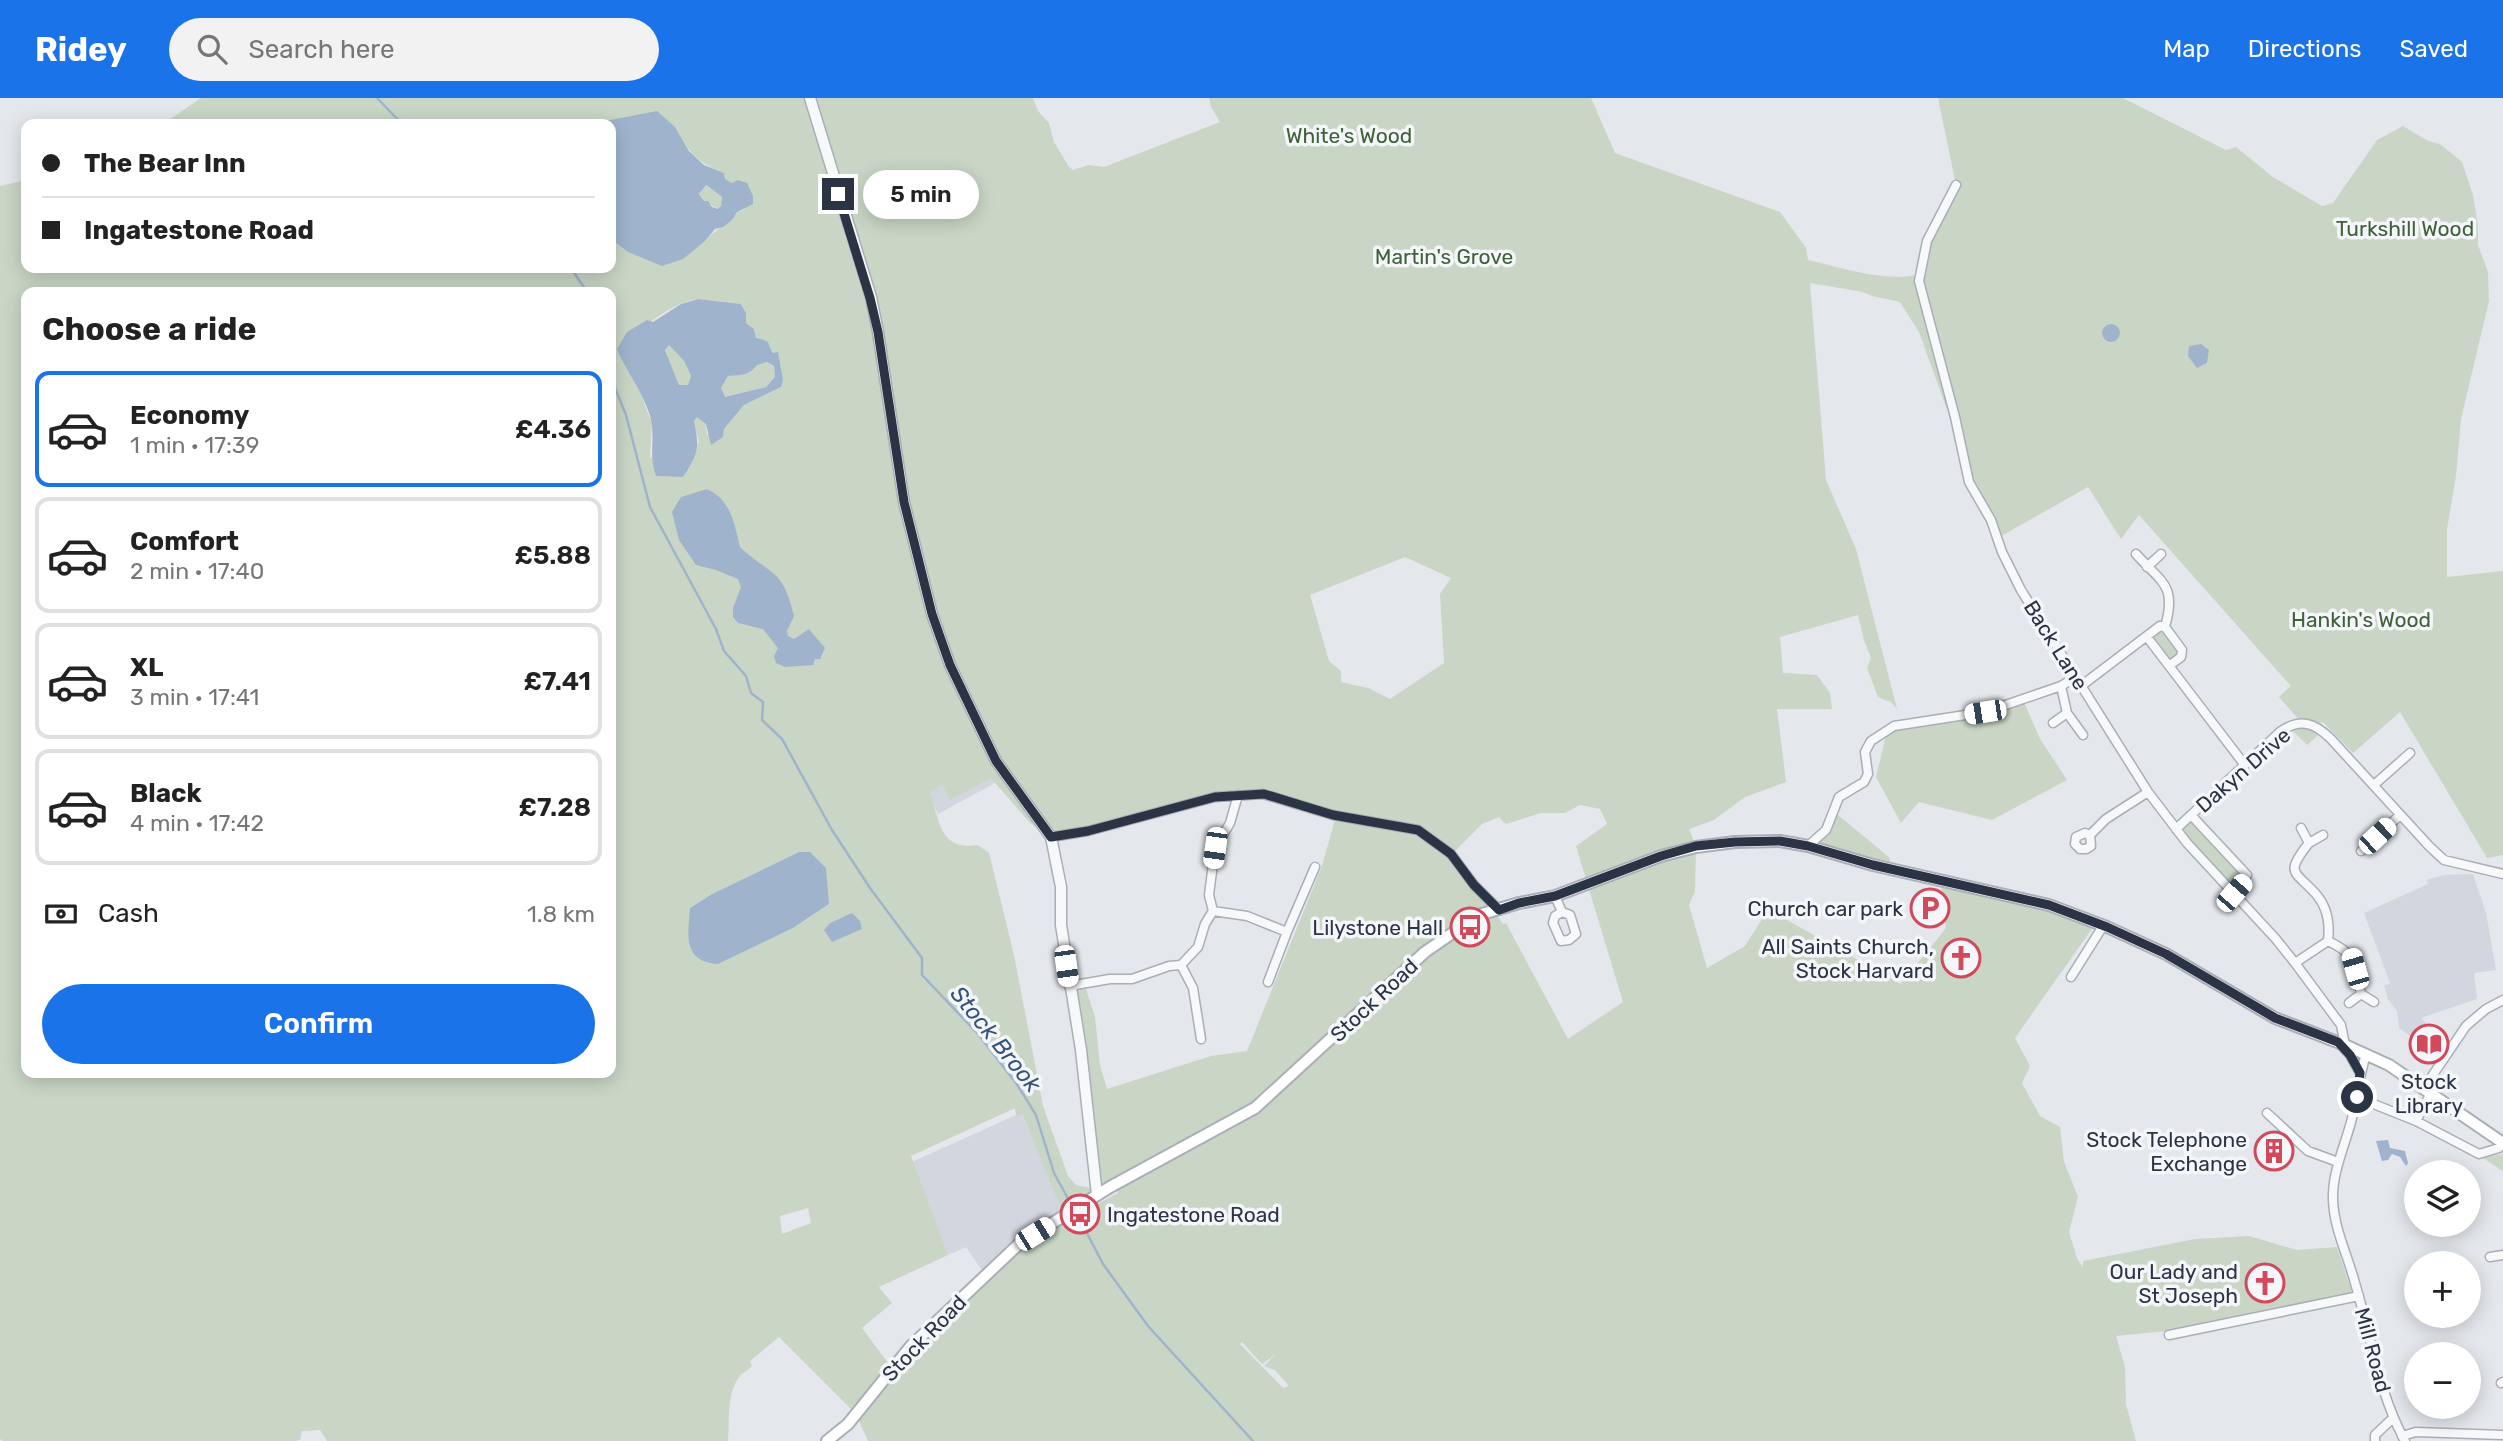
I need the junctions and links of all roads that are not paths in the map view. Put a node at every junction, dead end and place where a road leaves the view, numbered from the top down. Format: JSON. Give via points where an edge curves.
{"nodes":[{"id":1,"x":810,"y":98,"type":"edge"},
{"id":2,"x":1956,"y":185,"type":"dead end"},
{"id":3,"x":2136,"y":554,"type":"dead end"},
{"id":4,"x":2161,"y":554,"type":"dead end"},
{"id":5,"x":2147,"y":567,"type":"junction"},
{"id":6,"x":2165,"y":627,"type":"junction"},
{"id":7,"x":2147,"y":637,"type":"junction"},
{"id":8,"x":2170,"y":665,"type":"junction"},
{"id":9,"x":2076,"y":677,"type":"junction"},
{"id":10,"x":2061,"y":686,"type":"junction"},
{"id":11,"x":2081,"y":686,"type":"junction"},
{"id":12,"x":2067,"y":713,"type":"junction"},
{"id":13,"x":2053,"y":723,"type":"dead end"},
{"id":14,"x":2083,"y":735,"type":"dead end"},
{"id":15,"x":2410,"y":753,"type":"dead end"},
{"id":16,"x":2244,"y":764,"type":"junction"},
{"id":17,"x":2374,"y":785,"type":"junction"},
{"id":18,"x":2148,"y":792,"type":"junction"},
{"id":19,"x":1238,"y":795,"type":"junction"},
{"id":20,"x":2400,"y":814,"type":"junction"},
{"id":21,"x":2191,"y":815,"type":"junction"},
{"id":22,"x":2301,"y":828,"type":"dead end"},
{"id":23,"x":2176,"y":829,"type":"junction"},
{"id":24,"x":2090,"y":835,"type":"dead end"},
{"id":25,"x":2323,"y":835,"type":"dead end"},
{"id":26,"x":1051,"y":837,"type":"junction"},
{"id":27,"x":2309,"y":843,"type":"junction"},
{"id":28,"x":1808,"y":846,"type":"junction"},
{"id":29,"x":2361,"y":851,"type":"dead end"},
{"id":30,"x":1315,"y":867,"type":"dead end"},
{"id":31,"x":2503,"y":874,"type":"edge"},
{"id":32,"x":2234,"y":893,"type":"junction"},
{"id":33,"x":1555,"y":896,"type":"junction"},
{"id":34,"x":1499,"y":910,"type":"junction"},
{"id":35,"x":1213,"y":911,"type":"junction"},
{"id":36,"x":1562,"y":912,"type":"dead end"},
{"id":37,"x":2103,"y":926,"type":"junction"},
{"id":38,"x":1287,"y":932,"type":"junction"},
{"id":39,"x":2328,"y":941,"type":"junction"},
{"id":40,"x":2295,"y":963,"type":"junction"},
{"id":41,"x":1181,"y":965,"type":"junction"},
{"id":42,"x":2071,"y":977,"type":"dead end"},
{"id":43,"x":1268,"y":982,"type":"dead end"},
{"id":44,"x":1069,"y":986,"type":"junction"},
{"id":45,"x":2361,"y":993,"type":"junction"},
{"id":46,"x":2503,"y":1000,"type":"edge"},
{"id":47,"x":2374,"y":1002,"type":"dead end"},
{"id":48,"x":2349,"y":1003,"type":"dead end"},
{"id":49,"x":1201,"y":1038,"type":"dead end"},
{"id":50,"x":2342,"y":1044,"type":"junction"},
{"id":51,"x":2366,"y":1054,"type":"junction"},
{"id":52,"x":2360,"y":1073,"type":"junction"},
{"id":53,"x":2428,"y":1090,"type":"junction"},
{"id":54,"x":2357,"y":1097,"type":"junction"},
{"id":55,"x":2267,"y":1114,"type":"dead end"},
{"id":56,"x":2416,"y":1121,"type":"junction"},
{"id":57,"x":2503,"y":1143,"type":"edge"},
{"id":58,"x":2339,"y":1162,"type":"junction"},
{"id":59,"x":1097,"y":1195,"type":"junction"},
{"id":60,"x":2503,"y":1255,"type":"edge"},
{"id":61,"x":2490,"y":1257,"type":"dead end"},
{"id":62,"x":2359,"y":1296,"type":"junction"},
{"id":63,"x":2169,"y":1335,"type":"dead end"},
{"id":64,"x":2393,"y":1419,"type":"junction"},
{"id":65,"x":2503,"y":1434,"type":"edge"},
{"id":66,"x":2404,"y":1438,"type":"edge"},
{"id":67,"x":827,"y":1441,"type":"edge"},
{"id":68,"x":2375,"y":1441,"type":"edge"}],
"edges":[{"from":1,"to":26,"type":"street","via":[[870,298],[904,502],[932,614],[950,665],[996,761]]},
{"from":2,"to":9,"type":"street","name":"Back Lane","via":[[1927,241],[1919,281],[1924,302],[1969,482],[2021,590]]},
{"from":3,"to":5,"type":"street"},
{"from":4,"to":5,"type":"street"},
{"from":5,"to":6,"type":"street","via":[[2168,589],[2171,608]]},
{"from":6,"to":7,"type":"street"},
{"from":6,"to":8,"type":"street","via":[[2182,650],[2181,657]]},
{"from":7,"to":8,"type":"street"},
{"from":7,"to":11,"type":"street"},
{"from":8,"to":16,"type":"street"},
{"from":9,"to":10,"type":"street"},
{"from":9,"to":11,"type":"street","name":"Back Lane"},
{"from":10,"to":12,"type":"street"},
{"from":10,"to":28,"type":"street","via":[[1985,712],[1894,726],[1871,741],[1865,752],[1868,774],[1864,782],[1839,797],[1826,830]]},
{"from":11,"to":18,"type":"street","name":"Back Lane"},
{"from":12,"to":13,"type":"street"},
{"from":12,"to":14,"type":"street"},
{"from":15,"to":17,"type":"street"},
{"from":16,"to":17,"type":"street","name":"Dakyn Drive","via":[[2288,726],[2307,723],[2323,731]]},
{"from":16,"to":21,"type":"street","name":"Dakyn Drive"},
{"from":17,"to":20,"type":"street","name":"Dakyn Drive"},
{"from":18,"to":23,"type":"street","name":"Back Lane"},
{"from":18,"to":24,"type":"street"},
{"from":19,"to":26,"type":"street"},
{"from":19,"to":34,"type":"street","via":[[1264,794],[1333,815],[1418,830],[1451,854]]},
{"from":19,"to":35,"type":"street","via":[[1230,823],[1215,848],[1209,895]]},
{"from":20,"to":29,"type":"street"},
{"from":20,"to":31,"type":"street","name":"Dakyn Drive","via":[[2444,860]]},
{"from":21,"to":23,"type":"street","name":"Dakyn Drive"},
{"from":21,"to":32,"type":"street","via":[[2247,875]]},
{"from":22,"to":27,"type":"street"},
{"from":23,"to":32,"type":"street","name":"Back Lane"},
{"from":25,"to":27,"type":"street"},
{"from":26,"to":44,"type":"street","via":[[1061,887]]},
{"from":27,"to":39,"type":"street","via":[[2294,871],[2317,894],[2329,923]]},
{"from":28,"to":33,"type":"main road","name":"Stock Road","via":[[1780,841],[1696,846]]},
{"from":28,"to":37,"type":"main road","name":"Stock Road","via":[[2049,905]]},
{"from":30,"to":38,"type":"street"},
{"from":32,"to":40,"type":"street","name":"Back Lane"},
{"from":33,"to":34,"type":"main road","name":"Stock Road"},
{"from":33,"to":36,"type":"street"},
{"from":34,"to":59,"type":"main road","name":"Stock Road","via":[[1470,921],[1425,953],[1255,1108]]},
{"from":35,"to":38,"type":"street","via":[[1247,916]]},
{"from":35,"to":41,"type":"street","via":[[1198,947]]},
{"from":37,"to":42,"type":"street"},
{"from":37,"to":50,"type":"main road","name":"Stock Road","via":[[2166,954],[2275,1018]]},
{"from":38,"to":43,"type":"street"},
{"from":39,"to":40,"type":"street"},
{"from":39,"to":45,"type":"street","via":[[2350,954]]},
{"from":40,"to":50,"type":"street","name":"Back Lane","via":[[2341,1025]]},
{"from":41,"to":44,"type":"street","via":[[1132,979]]},
{"from":41,"to":49,"type":"street","via":[[1193,988]]},
{"from":44,"to":59,"type":"street","via":[[1081,1049]]},
{"from":45,"to":47,"type":"street"},
{"from":45,"to":48,"type":"street"},
{"from":46,"to":53,"type":"street","via":[[2466,1026]]},
{"from":50,"to":51,"type":"main road","name":"Stock Road"},
{"from":50,"to":52,"type":"street"},
{"from":51,"to":52,"type":"street","name":"Mill Road"},
{"from":51,"to":53,"type":"main road","name":"Stock Road"},
{"from":52,"to":54,"type":"street","name":"Mill Road"},
{"from":53,"to":56,"type":"street"},
{"from":53,"to":57,"type":"main road","name":"Stock Road"},
{"from":54,"to":56,"type":"street"},
{"from":54,"to":58,"type":"street","name":"Mill Road"},
{"from":55,"to":58,"type":"street","via":[[2308,1151]]},
{"from":56,"to":57,"type":"street","via":[[2479,1154]]},
{"from":58,"to":62,"type":"street","name":"Mill Road","via":[[2333,1188],[2335,1216]]},
{"from":59,"to":67,"type":"main road","name":"Stock Road","via":[[1019,1244],[911,1346],[848,1424]]},
{"from":60,"to":61,"type":"street"},
{"from":62,"to":63,"type":"street","name":"Mill Road"},
{"from":62,"to":64,"type":"street","name":"Mill Road"},
{"from":64,"to":66,"type":"street","name":"Mill Road"},
{"from":64,"to":68,"type":"street","via":[[2375,1435]]},
{"from":65,"to":66,"type":"street","via":[[2416,1432]]}]}
